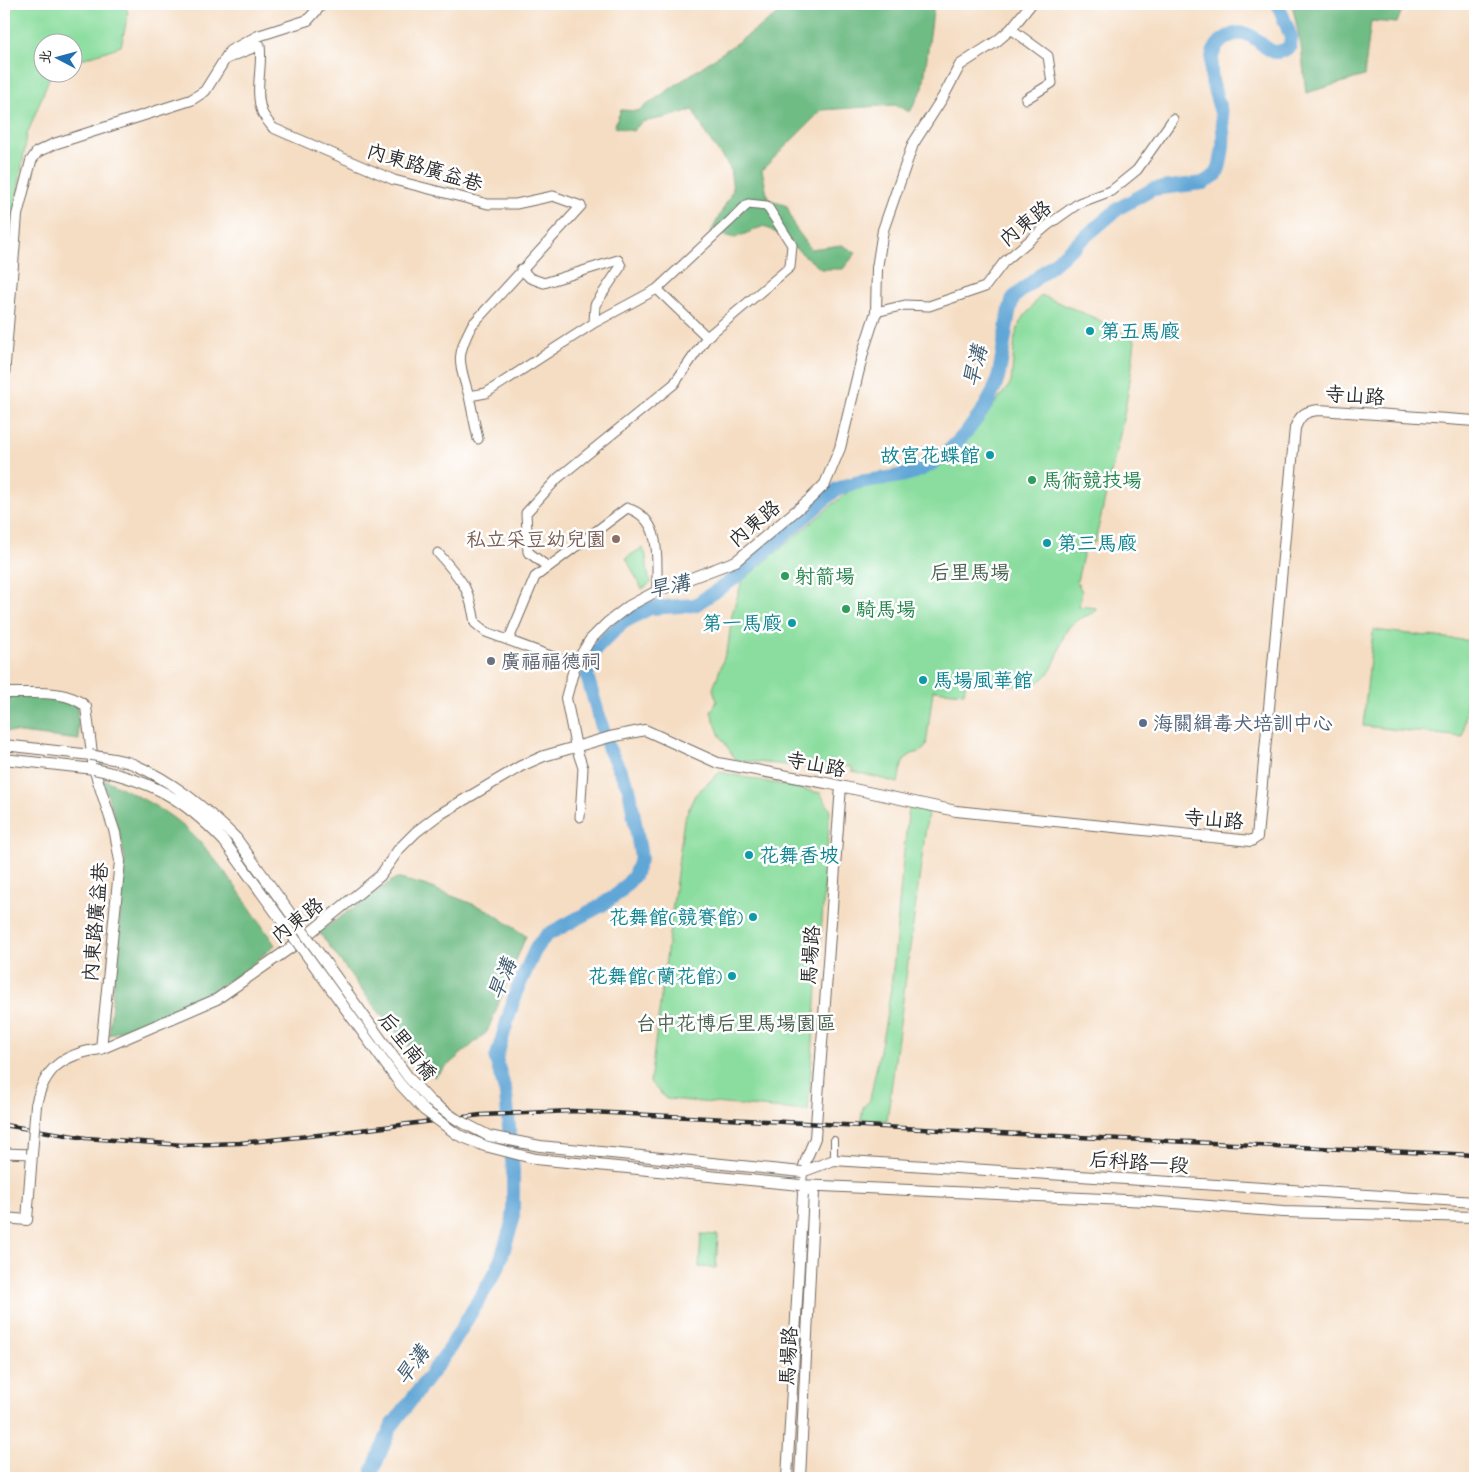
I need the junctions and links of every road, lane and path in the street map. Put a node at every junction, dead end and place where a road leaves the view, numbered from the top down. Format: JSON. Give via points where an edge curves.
{"nodes":[{"id":1,"x":322,"y":4,"type":"edge"},
{"id":2,"x":1031,"y":4,"type":"edge"},
{"id":3,"x":1010,"y":29,"type":"junction"},
{"id":4,"x":223,"y":60,"type":"junction"},
{"id":5,"x":1026,"y":99,"type":"dead end"},
{"id":6,"x":1173,"y":118,"type":"dead end"},
{"id":7,"x":521,"y":269,"type":"junction"},
{"id":8,"x":657,"y":289,"type":"junction"},
{"id":9,"x":876,"y":312,"type":"junction"},
{"id":10,"x":594,"y":323,"type":"junction"},
{"id":11,"x":706,"y":337,"type":"junction"},
{"id":12,"x":4,"y":376,"type":"edge"},
{"id":13,"x":469,"y":396,"type":"junction"},
{"id":14,"x":1475,"y":421,"type":"edge"},
{"id":15,"x":478,"y":439,"type":"dead end"},
{"id":16,"x":438,"y":553,"type":"dead end"},
{"id":17,"x":548,"y":567,"type":"junction"},
{"id":18,"x":657,"y":591,"type":"junction"},
{"id":19,"x":509,"y":639,"type":"junction"},
{"id":20,"x":575,"y":665,"type":"junction"},
{"id":21,"x":4,"y":693,"type":"edge"},
{"id":22,"x":594,"y":741,"type":"joint"},
{"id":23,"x":4,"y":745,"type":"edge"},
{"id":24,"x":576,"y":747,"type":"junction"},
{"id":25,"x":91,"y":755,"type":"junction"},
{"id":26,"x":4,"y":758,"type":"edge"},
{"id":27,"x":94,"y":769,"type":"junction"},
{"id":28,"x":841,"y":786,"type":"junction"},
{"id":29,"x":580,"y":817,"type":"dead end"},
{"id":30,"x":100,"y":1049,"type":"junction"},
{"id":31,"x":834,"y":1140,"type":"dead end"},
{"id":32,"x":4,"y":1153,"type":"edge"},
{"id":33,"x":32,"y":1154,"type":"junction"},
{"id":34,"x":834,"y":1160,"type":"junction"},
{"id":35,"x":802,"y":1172,"type":"junction"},
{"id":36,"x":800,"y":1185,"type":"junction"},
{"id":37,"x":1475,"y":1202,"type":"edge"},
{"id":38,"x":1475,"y":1217,"type":"edge"},
{"id":39,"x":4,"y":1218,"type":"edge"},
{"id":40,"x":787,"y":1478,"type":"edge"},
{"id":41,"x":800,"y":1478,"type":"edge"}],
"edges":[{"from":1,"to":4,"type":"street","via":[[308,20],[258,36],[230,51]]},
{"from":2,"to":3,"type":"street","name":"內東路"},
{"from":3,"to":5,"type":"street","via":[[1048,56],[1052,83]]},
{"from":3,"to":9,"type":"street","name":"內東路","via":[[960,65],[913,144],[879,248]]},
{"from":4,"to":7,"type":"street","name":"內東路廣益巷","via":[[260,45],[262,62],[258,89],[262,112],[272,128],[394,180],[488,204],[516,204],[553,196],[581,206]]},
{"from":4,"to":12,"type":"street","via":[[205,92],[191,100],[54,144],[37,152],[30,161],[17,216]]},
{"from":6,"to":9,"type":"street","name":"內東路","via":[[1137,170],[1111,190],[1079,204],[1048,225],[1004,262],[985,287],[929,306],[906,305]]},
{"from":7,"to":10,"type":"street","via":[[530,278],[544,283],[618,260],[621,266],[595,306]]},
{"from":7,"to":13,"type":"street","name":"內東路廣益巷","via":[[472,324],[461,347],[460,364]]},
{"from":8,"to":10,"type":"street"},
{"from":8,"to":11,"type":"street"},
{"from":8,"to":11,"type":"street","via":[[748,204],[767,206],[792,245],[790,267]]},
{"from":9,"to":18,"type":"street","name":"內東路","via":[[840,448],[825,484],[736,561]]},
{"from":10,"to":13,"type":"street","via":[[486,393]]},
{"from":11,"to":17,"type":"street","via":[[674,384],[558,478],[526,513],[528,552]]},
{"from":13,"to":15,"type":"street","name":"內東路廣益巷"},
{"from":14,"to":28,"type":"street","name":"寺山路","via":[[1319,410],[1300,416],[1295,428],[1257,837],[1251,841],[956,811]]},
{"from":16,"to":19,"type":"street","via":[[467,588],[476,623],[486,632]]},
{"from":17,"to":18,"type":"street","via":[[628,508],[639,512],[656,538]]},
{"from":17,"to":19,"type":"street","via":[[535,577]]},
{"from":18,"to":20,"type":"street","name":"內東路","via":[[607,623],[590,640]]},
{"from":19,"to":20,"type":"street"},
{"from":20,"to":24,"type":"street","name":"內東路","via":[[566,698]]},
{"from":21,"to":25,"type":"street","name":"內東路廣益巷","via":[[63,695],[81,702],[88,715]]},
{"from":22,"to":24,"type":"street","name":"內東路"},
{"from":22,"to":28,"type":"street","name":"寺山路","via":[[645,730],[718,763]]},
{"from":23,"to":25,"type":"street","name":"后里南橋"},
{"from":24,"to":29,"type":"street","via":[[583,768]]},
{"from":24,"to":30,"type":"street","name":"內東路","via":[[521,766],[437,816],[399,849],[380,876],[296,944],[217,999]]},
{"from":25,"to":27,"type":"street","name":"內東路廣益巷"},
{"from":25,"to":35,"type":"street","name":"后里南橋","bridge":true,"via":[[131,764],[165,780],[205,807],[236,838],[408,1077],[430,1101],[456,1119],[489,1136],[540,1146]]},
{"from":26,"to":27,"type":"street","name":"后里南橋"},
{"from":27,"to":30,"type":"street","name":"內東路廣益巷","via":[[115,833],[120,861]]},
{"from":27,"to":36,"type":"street","name":"后里南橋","bridge":true,"via":[[156,787],[190,808],[212,828],[400,1084],[424,1110],[458,1135],[484,1146],[536,1159]]},
{"from":28,"to":35,"type":"street","name":"馬場路","via":[[815,1138]]},
{"from":30,"to":33,"type":"street","name":"內東路","bridge":true,"via":[[80,1052],[58,1065],[40,1085]]},
{"from":31,"to":34,"type":"street"},
{"from":32,"to":33,"type":"street"},
{"from":33,"to":39,"type":"street","via":[[27,1220]]},
{"from":34,"to":35,"type":"street","name":"后科路一段"},
{"from":34,"to":37,"type":"street","name":"后科路一段"},
{"from":35,"to":36,"type":"street","name":"馬場路"},
{"from":36,"to":38,"type":"street","name":"后科路一段","via":[[1148,1201],[1283,1212]]},
{"from":36,"to":40,"type":"street","name":"馬場路","via":[[803,1194]]},
{"from":36,"to":41,"type":"street","name":"馬場路","via":[[814,1192]]}]}
